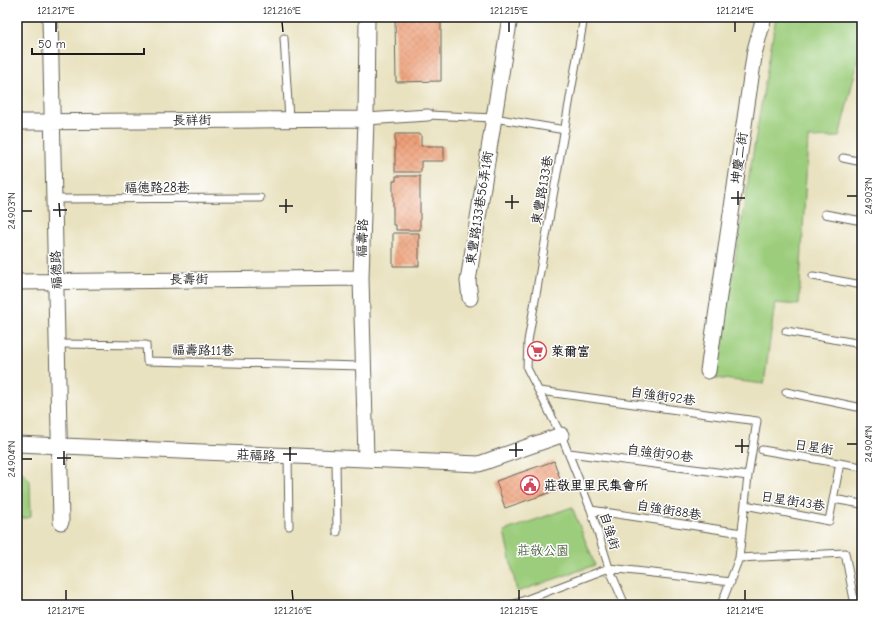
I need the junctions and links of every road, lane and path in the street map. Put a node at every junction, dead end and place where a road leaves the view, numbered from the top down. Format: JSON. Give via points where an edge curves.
{"nodes":[{"id":1,"x":50,"y":17,"type":"edge"},
{"id":2,"x":367,"y":17,"type":"edge"},
{"id":3,"x":510,"y":17,"type":"edge"},
{"id":4,"x":584,"y":17,"type":"edge"},
{"id":5,"x":764,"y":17,"type":"edge"},
{"id":6,"x":284,"y":38,"type":"dead end"},
{"id":7,"x":428,"y":115,"type":"joint"},
{"id":8,"x":494,"y":118,"type":"junction"},
{"id":9,"x":289,"y":119,"type":"junction"},
{"id":10,"x":366,"y":119,"type":"junction"},
{"id":11,"x":17,"y":122,"type":"edge"},
{"id":12,"x":52,"y":122,"type":"junction"},
{"id":13,"x":565,"y":130,"type":"junction"},
{"id":14,"x":843,"y":158,"type":"dead end"},
{"id":15,"x":862,"y":162,"type":"edge"},
{"id":16,"x":260,"y":198,"type":"dead end"},
{"id":17,"x":54,"y":199,"type":"junction"},
{"id":18,"x":824,"y":214,"type":"dead end"},
{"id":19,"x":862,"y":221,"type":"edge"},
{"id":20,"x":813,"y":276,"type":"dead end"},
{"id":21,"x":361,"y":278,"type":"junction"},
{"id":22,"x":56,"y":281,"type":"junction"},
{"id":23,"x":17,"y":282,"type":"edge"},
{"id":24,"x":862,"y":285,"type":"edge"},
{"id":25,"x":470,"y":298,"type":"dead end"},
{"id":26,"x":786,"y":331,"type":"dead end"},
{"id":27,"x":58,"y":344,"type":"junction"},
{"id":28,"x":862,"y":344,"type":"edge"},
{"id":29,"x":363,"y":366,"type":"junction"},
{"id":30,"x":527,"y":368,"type":"joint"},
{"id":31,"x":708,"y":371,"type":"dead end"},
{"id":32,"x":540,"y":392,"type":"junction"},
{"id":33,"x":786,"y":392,"type":"dead end"},
{"id":34,"x":862,"y":408,"type":"edge"},
{"id":35,"x":561,"y":434,"type":"junction"},
{"id":36,"x":17,"y":444,"type":"edge"},
{"id":37,"x":59,"y":445,"type":"junction"},
{"id":38,"x":762,"y":450,"type":"dead end"},
{"id":39,"x":569,"y":453,"type":"junction"},
{"id":40,"x":288,"y":456,"type":"junction"},
{"id":41,"x":336,"y":458,"type":"junction"},
{"id":42,"x":366,"y":458,"type":"junction"},
{"id":43,"x":840,"y":463,"type":"junction"},
{"id":44,"x":862,"y":467,"type":"edge"},
{"id":45,"x":748,"y":476,"type":"junction"},
{"id":46,"x":833,"y":499,"type":"junction"},
{"id":47,"x":862,"y":504,"type":"edge"},
{"id":48,"x":745,"y":505,"type":"junction"},
{"id":49,"x":591,"y":510,"type":"junction"},
{"id":50,"x":61,"y":522,"type":"dead end"},
{"id":51,"x":289,"y":526,"type":"dead end"},
{"id":52,"x":337,"y":532,"type":"dead end"},
{"id":53,"x":742,"y":533,"type":"junction"},
{"id":54,"x":739,"y":558,"type":"junction"},
{"id":55,"x":609,"y":568,"type":"junction"},
{"id":56,"x":730,"y":582,"type":"junction"},
{"id":57,"x":512,"y":605,"type":"edge"},
{"id":58,"x":625,"y":605,"type":"edge"},
{"id":59,"x":721,"y":605,"type":"edge"},
{"id":60,"x":855,"y":605,"type":"edge"}],
"edges":[{"from":1,"to":12,"type":"street","name":"福德路"},
{"from":2,"to":10,"type":"street","name":"福壽路"},
{"from":3,"to":8,"type":"street","name":"東豐路133巷56弄1衖"},
{"from":4,"to":13,"type":"lane","name":"東豐路133巷"},
{"from":5,"to":31,"type":"street","name":"坤慶二街","via":[[755,50]]},
{"from":6,"to":9,"type":"lane"},
{"from":7,"to":8,"type":"lane"},
{"from":7,"to":10,"type":"street"},
{"from":8,"to":13,"type":"lane"},
{"from":8,"to":25,"type":"street","name":"東豐路133巷56弄1衖","via":[[468,281]]},
{"from":9,"to":10,"type":"street","name":"長祥街"},
{"from":9,"to":12,"type":"street","name":"長祥街"},
{"from":10,"to":21,"type":"street","name":"福壽路"},
{"from":11,"to":12,"type":"street","name":"長祥街"},
{"from":12,"to":17,"type":"street","name":"福德路"},
{"from":13,"to":30,"type":"lane","name":"東豐路133巷","via":[[528,341]]},
{"from":14,"to":15,"type":"lane"},
{"from":16,"to":17,"type":"lane","name":"福德路28巷"},
{"from":17,"to":22,"type":"street","name":"福德路"},
{"from":18,"to":19,"type":"lane"},
{"from":20,"to":24,"type":"lane"},
{"from":21,"to":22,"type":"street","name":"長壽街"},
{"from":21,"to":29,"type":"street","name":"福壽路"},
{"from":22,"to":23,"type":"street","name":"長壽街"},
{"from":22,"to":27,"type":"street","name":"福德路"},
{"from":26,"to":28,"type":"lane"},
{"from":27,"to":29,"type":"lane","name":"福壽路11巷","via":[[146,345],[147,361]]},
{"from":27,"to":37,"type":"street","name":"福德路"},
{"from":29,"to":42,"type":"street","name":"福壽路"},
{"from":30,"to":32,"type":"lane","name":"自強街"},
{"from":32,"to":35,"type":"lane","name":"自強街"},
{"from":32,"to":45,"type":"lane","name":"自強街92巷","via":[[757,421]]},
{"from":33,"to":34,"type":"lane"},
{"from":35,"to":39,"type":"lane","name":"自強街"},
{"from":35,"to":42,"type":"street","name":"莊福路","via":[[479,464]]},
{"from":36,"to":37,"type":"street","name":"莊福路"},
{"from":37,"to":40,"type":"street","name":"莊福路"},
{"from":37,"to":50,"type":"street","name":"福德路"},
{"from":38,"to":43,"type":"lane","name":"日星街"},
{"from":39,"to":45,"type":"lane","name":"自強街90巷"},
{"from":39,"to":49,"type":"lane","name":"自強街"},
{"from":40,"to":41,"type":"street","name":"莊福路"},
{"from":40,"to":51,"type":"lane"},
{"from":41,"to":42,"type":"street","name":"莊福路"},
{"from":41,"to":52,"type":"lane"},
{"from":43,"to":44,"type":"lane","name":"日星街"},
{"from":43,"to":46,"type":"lane","name":"日星街43巷"},
{"from":45,"to":48,"type":"lane"},
{"from":46,"to":47,"type":"lane"},
{"from":46,"to":48,"type":"lane","name":"日星街43巷","via":[[829,521]]},
{"from":48,"to":53,"type":"lane"},
{"from":49,"to":53,"type":"lane","name":"自強街88巷"},
{"from":49,"to":55,"type":"lane","name":"自強街"},
{"from":53,"to":54,"type":"lane"},
{"from":54,"to":56,"type":"lane"},
{"from":54,"to":60,"type":"lane","via":[[845,553]]},
{"from":55,"to":56,"type":"lane","name":"自強街"},
{"from":55,"to":57,"type":"lane"},
{"from":55,"to":58,"type":"lane"},
{"from":56,"to":59,"type":"lane"}]}
